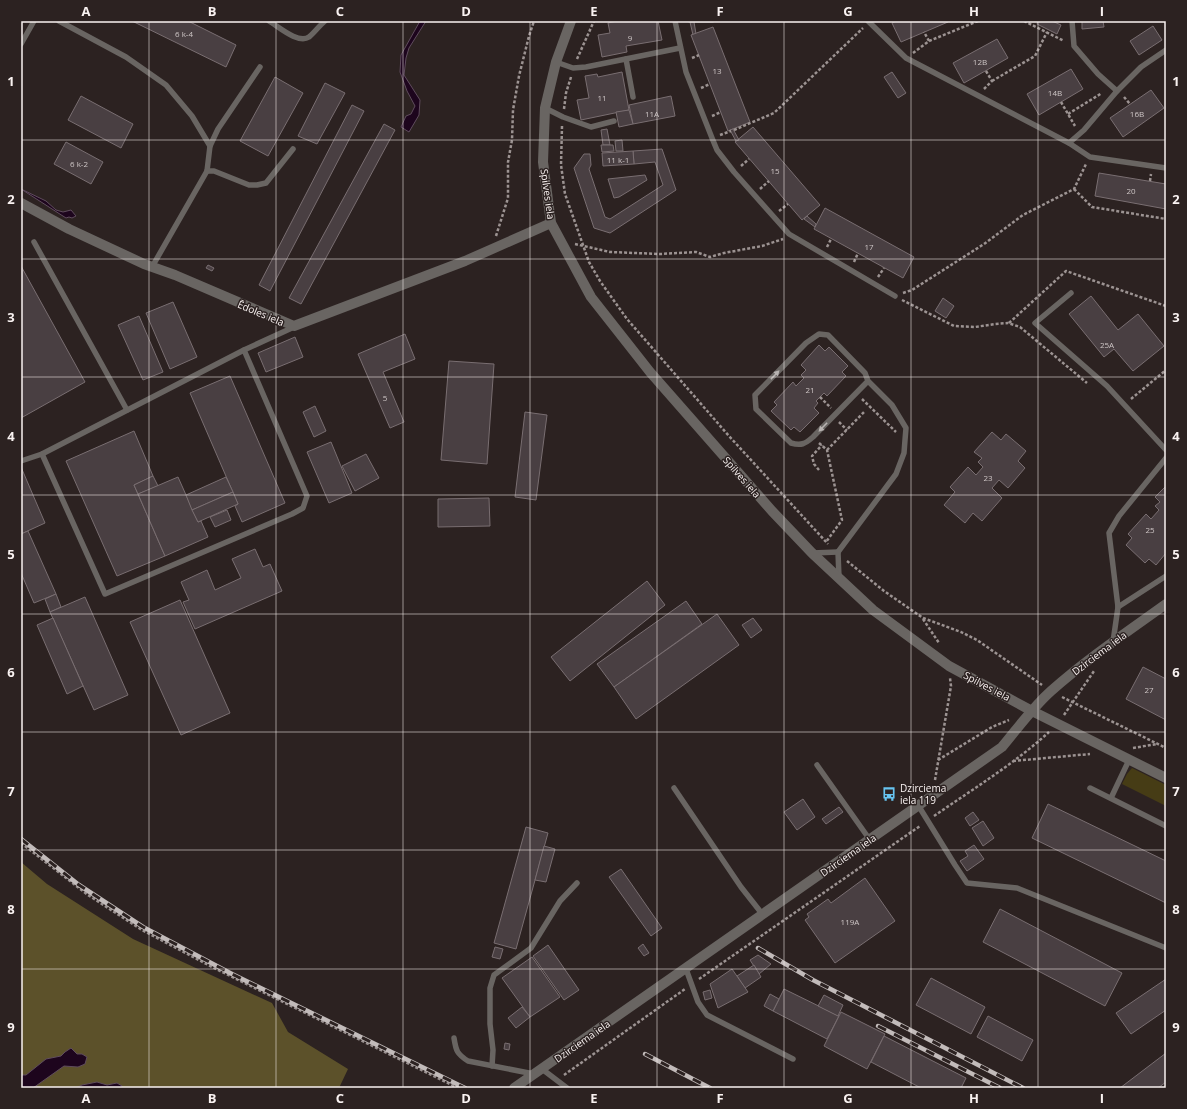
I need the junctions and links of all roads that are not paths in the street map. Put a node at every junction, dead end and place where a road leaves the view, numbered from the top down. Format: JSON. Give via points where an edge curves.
{"nodes":[{"id":1,"x":34,"y":21,"type":"edge"},
{"id":2,"x":59,"y":21,"type":"edge"},
{"id":3,"x":269,"y":21,"type":"edge"},
{"id":4,"x":325,"y":21,"type":"edge"},
{"id":5,"x":570,"y":21,"type":"edge"},
{"id":6,"x":674,"y":21,"type":"edge"},
{"id":7,"x":1072,"y":21,"type":"edge"},
{"id":8,"x":868,"y":22,"type":"edge"},
{"id":9,"x":21,"y":44,"type":"edge"},
{"id":10,"x":680,"y":48,"type":"junction"},
{"id":11,"x":1166,"y":50,"type":"edge"},
{"id":12,"x":626,"y":59,"type":"junction"},
{"id":13,"x":556,"y":62,"type":"junction"},
{"id":14,"x":260,"y":67,"type":"dead end"},
{"id":15,"x":1115,"y":89,"type":"junction"},
{"id":16,"x":633,"y":97,"type":"dead end"},
{"id":17,"x":545,"y":108,"type":"junction"},
{"id":18,"x":614,"y":121,"type":"dead end"},
{"id":19,"x":1069,"y":143,"type":"junction"},
{"id":20,"x":210,"y":146,"type":"junction"},
{"id":21,"x":293,"y":149,"type":"dead end"},
{"id":22,"x":1166,"y":168,"type":"edge"},
{"id":23,"x":207,"y":171,"type":"junction"},
{"id":24,"x":21,"y":202,"type":"edge"},
{"id":25,"x":551,"y":223,"type":"junction"},
{"id":26,"x":34,"y":242,"type":"dead end"},
{"id":27,"x":152,"y":267,"type":"junction"},
{"id":28,"x":1071,"y":293,"type":"dead end"},
{"id":29,"x":895,"y":296,"type":"road end"},
{"id":30,"x":294,"y":326,"type":"junction"},
{"id":31,"x":244,"y":350,"type":"junction"},
{"id":32,"x":868,"y":381,"type":"junction"},
{"id":33,"x":127,"y":410,"type":"junction"},
{"id":34,"x":1166,"y":450,"type":"edge"},
{"id":35,"x":42,"y":454,"type":"junction"},
{"id":36,"x":1166,"y":458,"type":"edge"},
{"id":37,"x":21,"y":461,"type":"edge"},
{"id":38,"x":838,"y":552,"type":"junction"},
{"id":39,"x":812,"y":553,"type":"junction"},
{"id":40,"x":1166,"y":576,"type":"edge"},
{"id":41,"x":839,"y":578,"type":"junction"},
{"id":42,"x":1166,"y":604,"type":"edge"},
{"id":43,"x":1118,"y":607,"type":"junction"},
{"id":44,"x":1113,"y":643,"type":"junction"},
{"id":45,"x":1032,"y":711,"type":"junction"},
{"id":46,"x":1129,"y":760,"type":"junction"},
{"id":47,"x":817,"y":765,"type":"dead end"},
{"id":48,"x":1166,"y":778,"type":"edge"},
{"id":49,"x":674,"y":788,"type":"dead end"},
{"id":50,"x":1090,"y":788,"type":"dead end"},
{"id":51,"x":1111,"y":798,"type":"junction"},
{"id":52,"x":918,"y":805,"type":"junction"},
{"id":53,"x":1166,"y":826,"type":"edge"},
{"id":54,"x":870,"y":840,"type":"junction"},
{"id":55,"x":577,"y":883,"type":"dead end"},
{"id":56,"x":762,"y":915,"type":"junction"},
{"id":57,"x":1166,"y":948,"type":"edge"},
{"id":58,"x":686,"y":969,"type":"junction"},
{"id":59,"x":454,"y":1038,"type":"dead end"},
{"id":60,"x":793,"y":1059,"type":"dead end"},
{"id":61,"x":492,"y":1066,"type":"junction"},
{"id":62,"x":538,"y":1071,"type":"junction"},
{"id":63,"x":514,"y":1088,"type":"edge"},
{"id":64,"x":567,"y":1088,"type":"edge"}],
"edges":[{"from":1,"to":9,"type":"lane"},
{"from":2,"to":20,"type":"lane","via":[[126,57],[166,85],[192,116]]},
{"from":3,"to":4,"type":"lane","via":[[302,40],[308,38]]},
{"from":5,"to":13,"type":"street","name":"Spilves iela"},
{"from":6,"to":10,"type":"lane"},
{"from":7,"to":15,"type":"lane","via":[[1074,46]]},
{"from":8,"to":19,"type":"lane","via":[[906,58]]},
{"from":10,"to":12,"type":"lane"},
{"from":10,"to":29,"type":"lane","via":[[686,72],[717,150],[773,216],[789,234]]},
{"from":11,"to":15,"type":"lane"},
{"from":12,"to":13,"type":"lane","via":[[573,68]]},
{"from":12,"to":16,"type":"lane"},
{"from":13,"to":17,"type":"street","name":"Spilves iela"},
{"from":14,"to":20,"type":"lane","via":[[218,129]]},
{"from":15,"to":19,"type":"lane"},
{"from":17,"to":18,"type":"lane","via":[[592,127]]},
{"from":17,"to":25,"type":"street","name":"Spilves iela","via":[[543,162]]},
{"from":19,"to":22,"type":"lane","via":[[1090,156]]},
{"from":20,"to":23,"type":"lane"},
{"from":21,"to":23,"type":"lane","via":[[266,183],[248,184],[214,171]]},
{"from":23,"to":27,"type":"lane"},
{"from":24,"to":27,"type":"street","name":"Ēdoles iela","via":[[69,229]]},
{"from":25,"to":30,"type":"street","name":"Ēdoles iela","via":[[465,261]]},
{"from":25,"to":39,"type":"street","name":"Spilves iela","via":[[591,298],[650,372]]},
{"from":26,"to":33,"type":"lane"},
{"from":27,"to":30,"type":"street","name":"Ēdoles iela"},
{"from":28,"to":34,"type":"lane","via":[[1035,323],[1107,386]]},
{"from":30,"to":31,"type":"lane"},
{"from":31,"to":33,"type":"lane"},
{"from":31,"to":35,"type":"lane","via":[[307,496],[303,508],[292,514],[105,594]]},
{"from":32,"to":32,"type":"lane","one_way":true,"via":[[813,437],[798,446],[791,443],[756,409],[755,395],[806,343],[819,334],[828,335],[865,373]]},
{"from":32,"to":38,"type":"lane","via":[[892,405],[906,428],[904,453],[896,474]]},
{"from":33,"to":35,"type":"lane"},
{"from":35,"to":37,"type":"lane"},
{"from":36,"to":43,"type":"lane","via":[[1119,516],[1110,533]]},
{"from":38,"to":39,"type":"lane"},
{"from":38,"to":41,"type":"lane"},
{"from":39,"to":41,"type":"street","name":"Spilves iela"},
{"from":40,"to":43,"type":"lane"},
{"from":41,"to":45,"type":"street","name":"Spilves iela","via":[[873,610],[949,666]]},
{"from":42,"to":44,"type":"street","name":"Dzirciema iela"},
{"from":43,"to":44,"type":"lane"},
{"from":44,"to":45,"type":"street","name":"Dzirciema iela","via":[[1051,691]]},
{"from":45,"to":46,"type":"street","name":"Spilves iela"},
{"from":45,"to":52,"type":"street","name":"Dzirciema iela","via":[[1002,747]]},
{"from":46,"to":48,"type":"street","name":"Spilves iela"},
{"from":46,"to":51,"type":"lane"},
{"from":47,"to":54,"type":"lane"},
{"from":49,"to":56,"type":"lane"},
{"from":50,"to":51,"type":"lane"},
{"from":51,"to":53,"type":"lane"},
{"from":52,"to":54,"type":"street","name":"Dzirciema iela"},
{"from":52,"to":57,"type":"lane","via":[[967,883],[1017,888]]},
{"from":54,"to":56,"type":"street","name":"Dzirciema iela"},
{"from":55,"to":61,"type":"lane","via":[[560,901],[531,948],[494,975],[490,988]]},
{"from":56,"to":58,"type":"street","name":"Dzirciema iela"},
{"from":58,"to":60,"type":"lane","via":[[698,1002],[707,1015]]},
{"from":58,"to":62,"type":"street","name":"Dzirciema iela"},
{"from":59,"to":61,"type":"lane","via":[[456,1050],[461,1056],[468,1061]]},
{"from":61,"to":62,"type":"lane"},
{"from":62,"to":63,"type":"street","name":"Dzirciema iela"},
{"from":62,"to":64,"type":"lane"}]}
